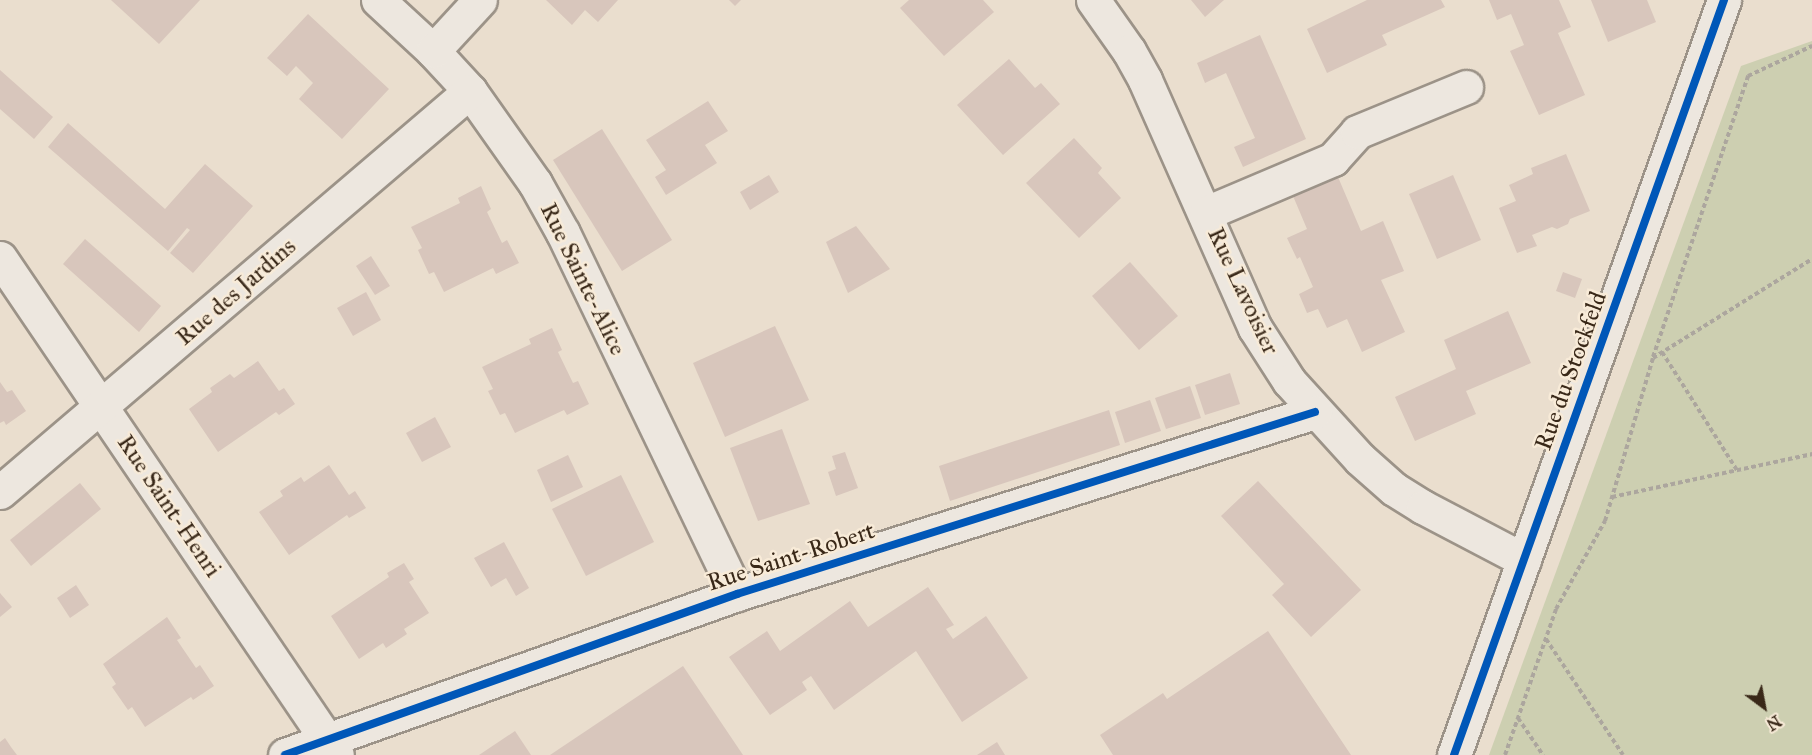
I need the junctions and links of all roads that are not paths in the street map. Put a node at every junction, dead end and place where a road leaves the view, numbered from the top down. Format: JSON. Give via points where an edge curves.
{"nodes":[{"id":1,"x":378,"y":0,"type":"edge"},
{"id":2,"x":480,"y":0,"type":"edge"},
{"id":3,"x":1093,"y":0,"type":"edge"},
{"id":4,"x":1724,"y":0,"type":"edge"},
{"id":5,"x":433,"y":51,"type":"junction"},
{"id":6,"x":1466,"y":87,"type":"dead end"},
{"id":7,"x":470,"y":91,"type":"junction"},
{"id":8,"x":1206,"y":213,"type":"junction"},
{"id":9,"x":0,"y":258,"type":"edge"},
{"id":10,"x":103,"y":406,"type":"junction"},
{"id":11,"x":1315,"y":412,"type":"junction"},
{"id":12,"x":0,"y":492,"type":"edge"},
{"id":13,"x":1524,"y":560,"type":"junction"},
{"id":14,"x":737,"y":594,"type":"junction"},
{"id":15,"x":332,"y":747,"type":"edge"},
{"id":16,"x":285,"y":755,"type":"edge"},
{"id":17,"x":1454,"y":755,"type":"edge"}],
"edges":[{"from":1,"to":5,"type":"street","name":"Rue Sainte-Alice"},
{"from":2,"to":5,"type":"street"},
{"from":3,"to":8,"type":"street","name":"Rue Lavoisier","via":[[1145,80]]},
{"from":4,"to":13,"type":"street","name":"Rue du Stockfeld"},
{"from":5,"to":7,"type":"street","name":"Rue Sainte-Alice"},
{"from":6,"to":8,"type":"street","via":[[1357,132],[1333,159]]},
{"from":7,"to":10,"type":"street","name":"Rue des Jardins"},
{"from":7,"to":14,"type":"street","name":"Rue Sainte-Alice","via":[[535,183],[563,233]]},
{"from":8,"to":11,"type":"street","name":"Rue Lavoisier","via":[[1255,328],[1289,381]]},
{"from":9,"to":10,"type":"street","name":"Rue Saint-Henri"},
{"from":10,"to":12,"type":"street","name":"Rue des Jardins"},
{"from":10,"to":15,"type":"street","name":"Rue Saint-Henri"},
{"from":11,"to":13,"type":"street","name":"Rue Lavoisier","via":[[1394,489]]},
{"from":11,"to":14,"type":"street","name":"Rue Saint-Robert"},
{"from":13,"to":17,"type":"street","name":"Rue du Stockfeld"},
{"from":14,"to":15,"type":"street","name":"Rue Saint-Robert"},
{"from":15,"to":16,"type":"street","name":"Rue Saint-Robert"}]}
